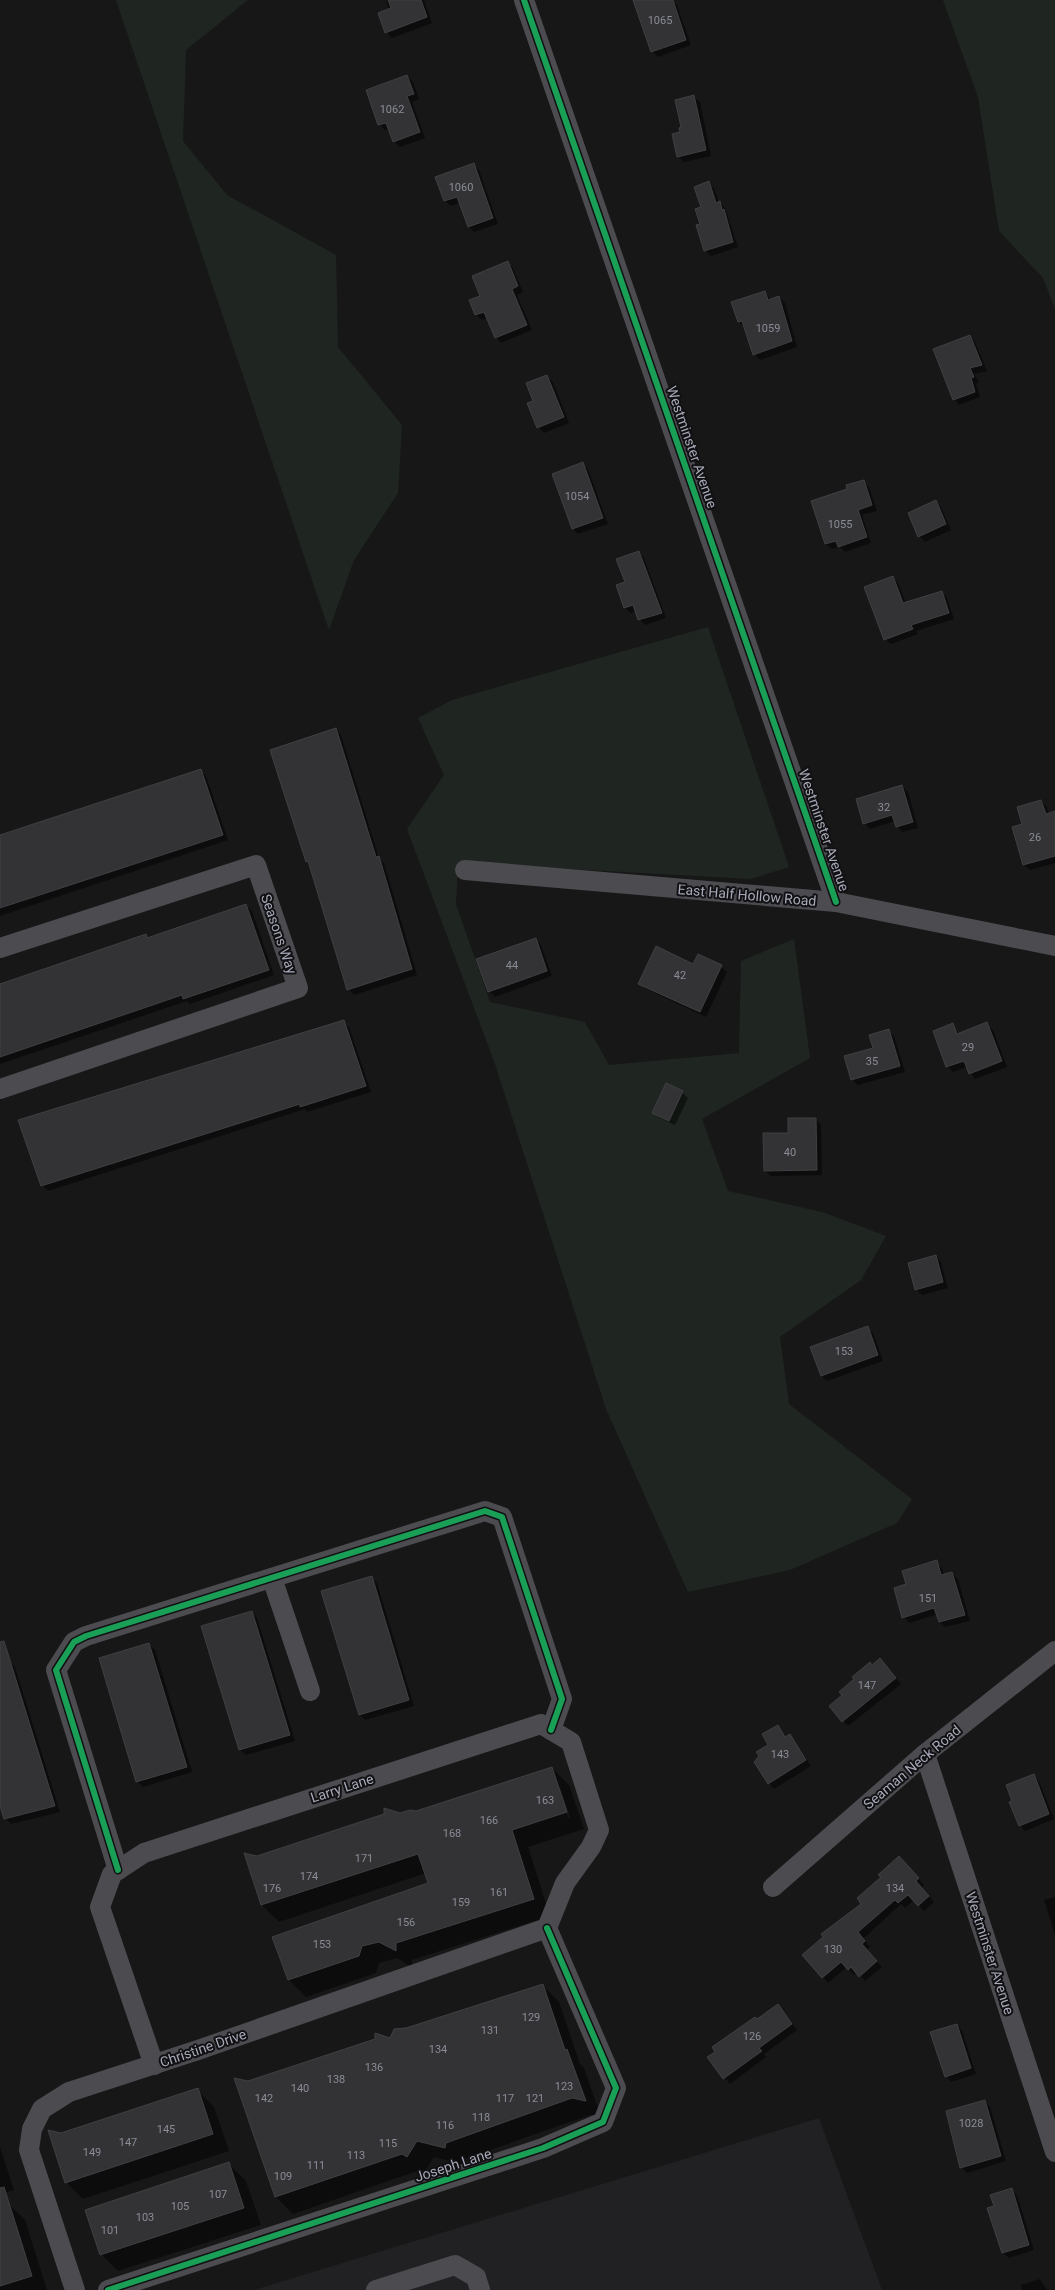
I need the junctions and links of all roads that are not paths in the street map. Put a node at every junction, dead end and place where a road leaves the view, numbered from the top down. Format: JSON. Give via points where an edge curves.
{"nodes":[{"id":1,"x":524,"y":0,"type":"edge"},
{"id":2,"x":465,"y":870,"type":"dead end"},
{"id":3,"x":836,"y":902,"type":"junction"},
{"id":4,"x":1055,"y":946,"type":"edge"},
{"id":5,"x":0,"y":948,"type":"edge"},
{"id":6,"x":0,"y":1089,"type":"edge"},
{"id":7,"x":272,"y":1578,"type":"junction"},
{"id":8,"x":1055,"y":1651,"type":"edge"},
{"id":9,"x":310,"y":1691,"type":"dead end"},
{"id":10,"x":551,"y":1730,"type":"junction"},
{"id":11,"x":925,"y":1754,"type":"junction"},
{"id":12,"x":118,"y":1870,"type":"junction"},
{"id":13,"x":773,"y":1887,"type":"dead end"},
{"id":14,"x":547,"y":1928,"type":"junction"},
{"id":15,"x":154,"y":2065,"type":"junction"},
{"id":16,"x":1055,"y":2152,"type":"edge"},
{"id":17,"x":75,"y":2290,"type":"edge"},
{"id":18,"x":108,"y":2290,"type":"edge"},
{"id":19,"x":376,"y":2290,"type":"edge"},
{"id":20,"x":480,"y":2290,"type":"edge"}],
"edges":[{"from":1,"to":3,"type":"street","name":"Westminster Avenue"},
{"from":2,"to":3,"type":"street","name":"East Half Hollow Road"},
{"from":3,"to":4,"type":"street","name":"East Half Hollow Road"},
{"from":5,"to":6,"type":"street","name":"Seasons Way","via":[[256,865],[298,988]]},
{"from":7,"to":9,"type":"street"},
{"from":7,"to":10,"type":"street","via":[[485,1511],[495,1513],[502,1517],[562,1700]]},
{"from":7,"to":12,"type":"street","via":[[86,1636],[74,1642],[61,1659],[56,1670]]},
{"from":8,"to":11,"type":"street","name":"Seaman Neck Road"},
{"from":10,"to":12,"type":"street","name":"Larry Lane","via":[[541,1724],[484,1742],[144,1853]]},
{"from":10,"to":14,"type":"street","name":"Larry Lane","via":[[571,1742],[599,1830],[591,1847],[564,1883]]},
{"from":11,"to":13,"type":"street","name":"Seaman Neck Road"},
{"from":11,"to":16,"type":"street","name":"Westminster Avenue"},
{"from":12,"to":15,"type":"street","name":"Larry Lane","via":[[112,1874],[100,1906]]},
{"from":14,"to":15,"type":"street","name":"Christine Drive"},
{"from":14,"to":18,"type":"street","name":"Joseph Lane","via":[[616,2088],[603,2122],[543,2148]]},
{"from":15,"to":17,"type":"street","name":"Christine Drive","via":[[69,2092],[42,2109],[32,2129],[28,2150]]},
{"from":19,"to":20,"type":"street","via":[[455,2265],[476,2277]]}]}
